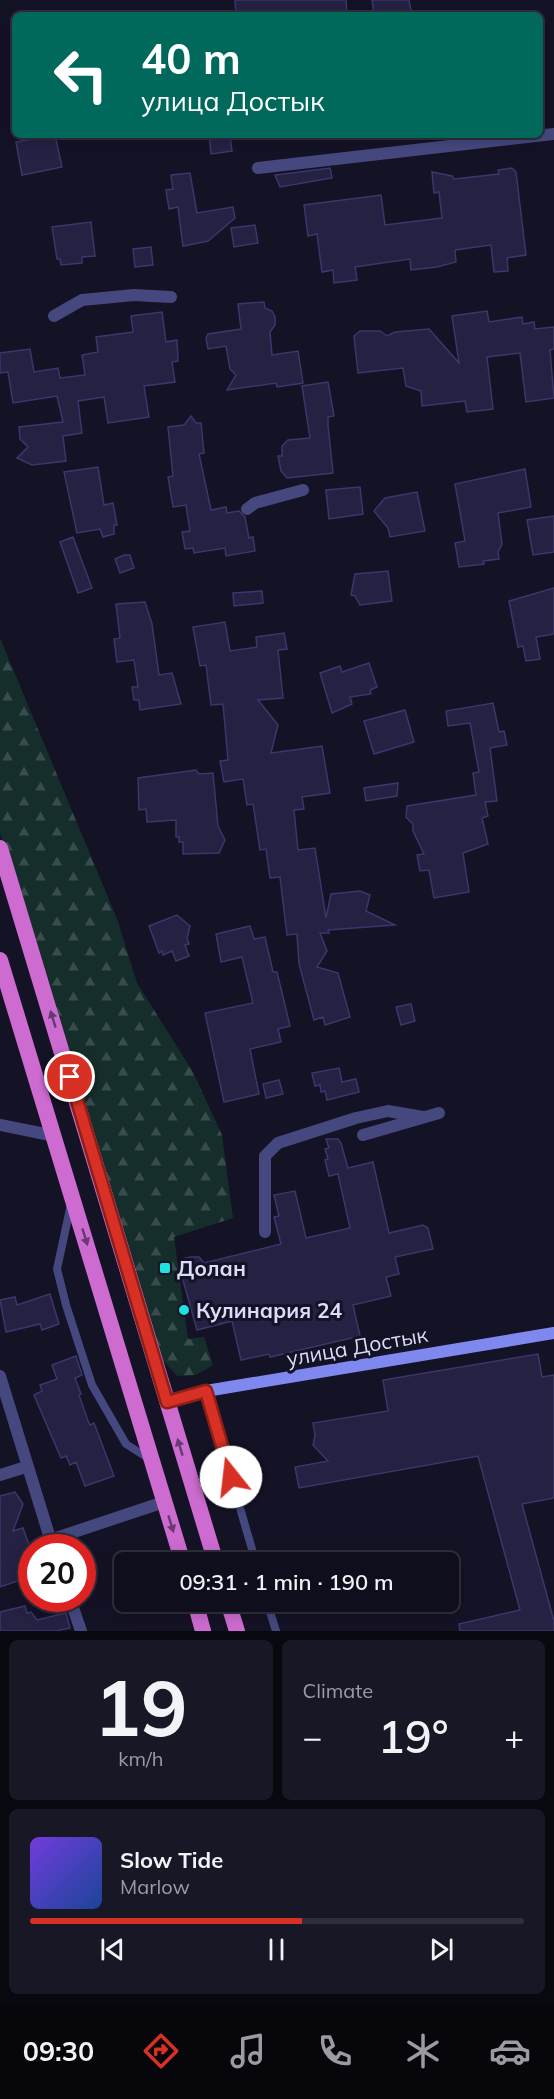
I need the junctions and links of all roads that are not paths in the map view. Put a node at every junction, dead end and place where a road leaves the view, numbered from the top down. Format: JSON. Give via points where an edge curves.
{"nodes":[{"id":1,"x":519,"y":138,"type":"edge"},
{"id":2,"x":258,"y":168,"type":"dead end"},
{"id":3,"x":171,"y":297,"type":"dead end"},
{"id":4,"x":54,"y":315,"type":"dead end"},
{"id":5,"x":303,"y":490,"type":"dead end"},
{"id":6,"x":247,"y":509,"type":"dead end"},
{"id":7,"x":0,"y":848,"type":"edge"},
{"id":8,"x":0,"y":960,"type":"edge"},
{"id":9,"x":439,"y":1113,"type":"dead end"},
{"id":10,"x":423,"y":1117,"type":"junction"},
{"id":11,"x":0,"y":1125,"type":"edge"},
{"id":12,"x":363,"y":1135,"type":"dead end"},
{"id":13,"x":55,"y":1136,"type":"junction"},
{"id":14,"x":73,"y":1196,"type":"junction"},
{"id":15,"x":265,"y":1232,"type":"dead end"},
{"id":16,"x":554,"y":1333,"type":"edge"},
{"id":17,"x":0,"y":1376,"type":"edge"},
{"id":18,"x":206,"y":1391,"type":"junction"},
{"id":19,"x":167,"y":1402,"type":"junction"},
{"id":20,"x":152,"y":1461,"type":"junction"},
{"id":21,"x":26,"y":1467,"type":"junction"},
{"id":22,"x":0,"y":1475,"type":"edge"},
{"id":23,"x":164,"y":1502,"type":"junction"},
{"id":24,"x":49,"y":1534,"type":"edge"},
{"id":25,"x":79,"y":1534,"type":"edge"},
{"id":26,"x":180,"y":1552,"type":"edge"},
{"id":27,"x":213,"y":1552,"type":"edge"},
{"id":28,"x":253,"y":1552,"type":"edge"},
{"id":29,"x":74,"y":1612,"type":"edge"},
{"id":30,"x":198,"y":1612,"type":"edge"},
{"id":31,"x":231,"y":1612,"type":"edge"},
{"id":32,"x":270,"y":1612,"type":"edge"},
{"id":33,"x":81,"y":1631,"type":"edge"},
{"id":34,"x":203,"y":1631,"type":"edge"},
{"id":35,"x":237,"y":1631,"type":"edge"},
{"id":36,"x":276,"y":1631,"type":"edge"}],
"edges":[{"from":1,"to":2,"type":"street"},
{"from":3,"to":4,"type":"street","via":[[134,295],[82,300]]},
{"from":5,"to":6,"type":"street","via":[[255,503]]},
{"from":19,"to":7,"type":"highway","one_way":true},
{"from":8,"to":13,"type":"highway"},
{"from":9,"to":10,"type":"street"},
{"from":10,"to":12,"type":"street"},
{"from":10,"to":15,"type":"street","via":[[388,1111],[278,1143],[265,1156]]},
{"from":11,"to":13,"type":"street"},
{"from":13,"to":14,"type":"highway"},
{"from":14,"to":20,"type":"highway","one_way":true},
{"from":14,"to":20,"type":"lane","via":[[57,1269],[66,1305],[93,1385],[126,1444]]},
{"from":16,"to":18,"type":"main road","name":"улица Достык"},
{"from":17,"to":21,"type":"street"},
{"from":18,"to":19,"type":"main road","name":"улица Достык"},
{"from":18,"to":28,"type":"lane"},
{"from":27,"to":19,"type":"highway","one_way":true},
{"from":20,"to":23,"type":"highway"},
{"from":21,"to":22,"type":"street"},
{"from":21,"to":24,"type":"street"},
{"from":23,"to":25,"type":"street"},
{"from":23,"to":26,"type":"highway","one_way":true},
{"from":29,"to":33,"type":"street"},
{"from":30,"to":34,"type":"highway"},
{"from":31,"to":35,"type":"highway"},
{"from":32,"to":36,"type":"lane"}]}
